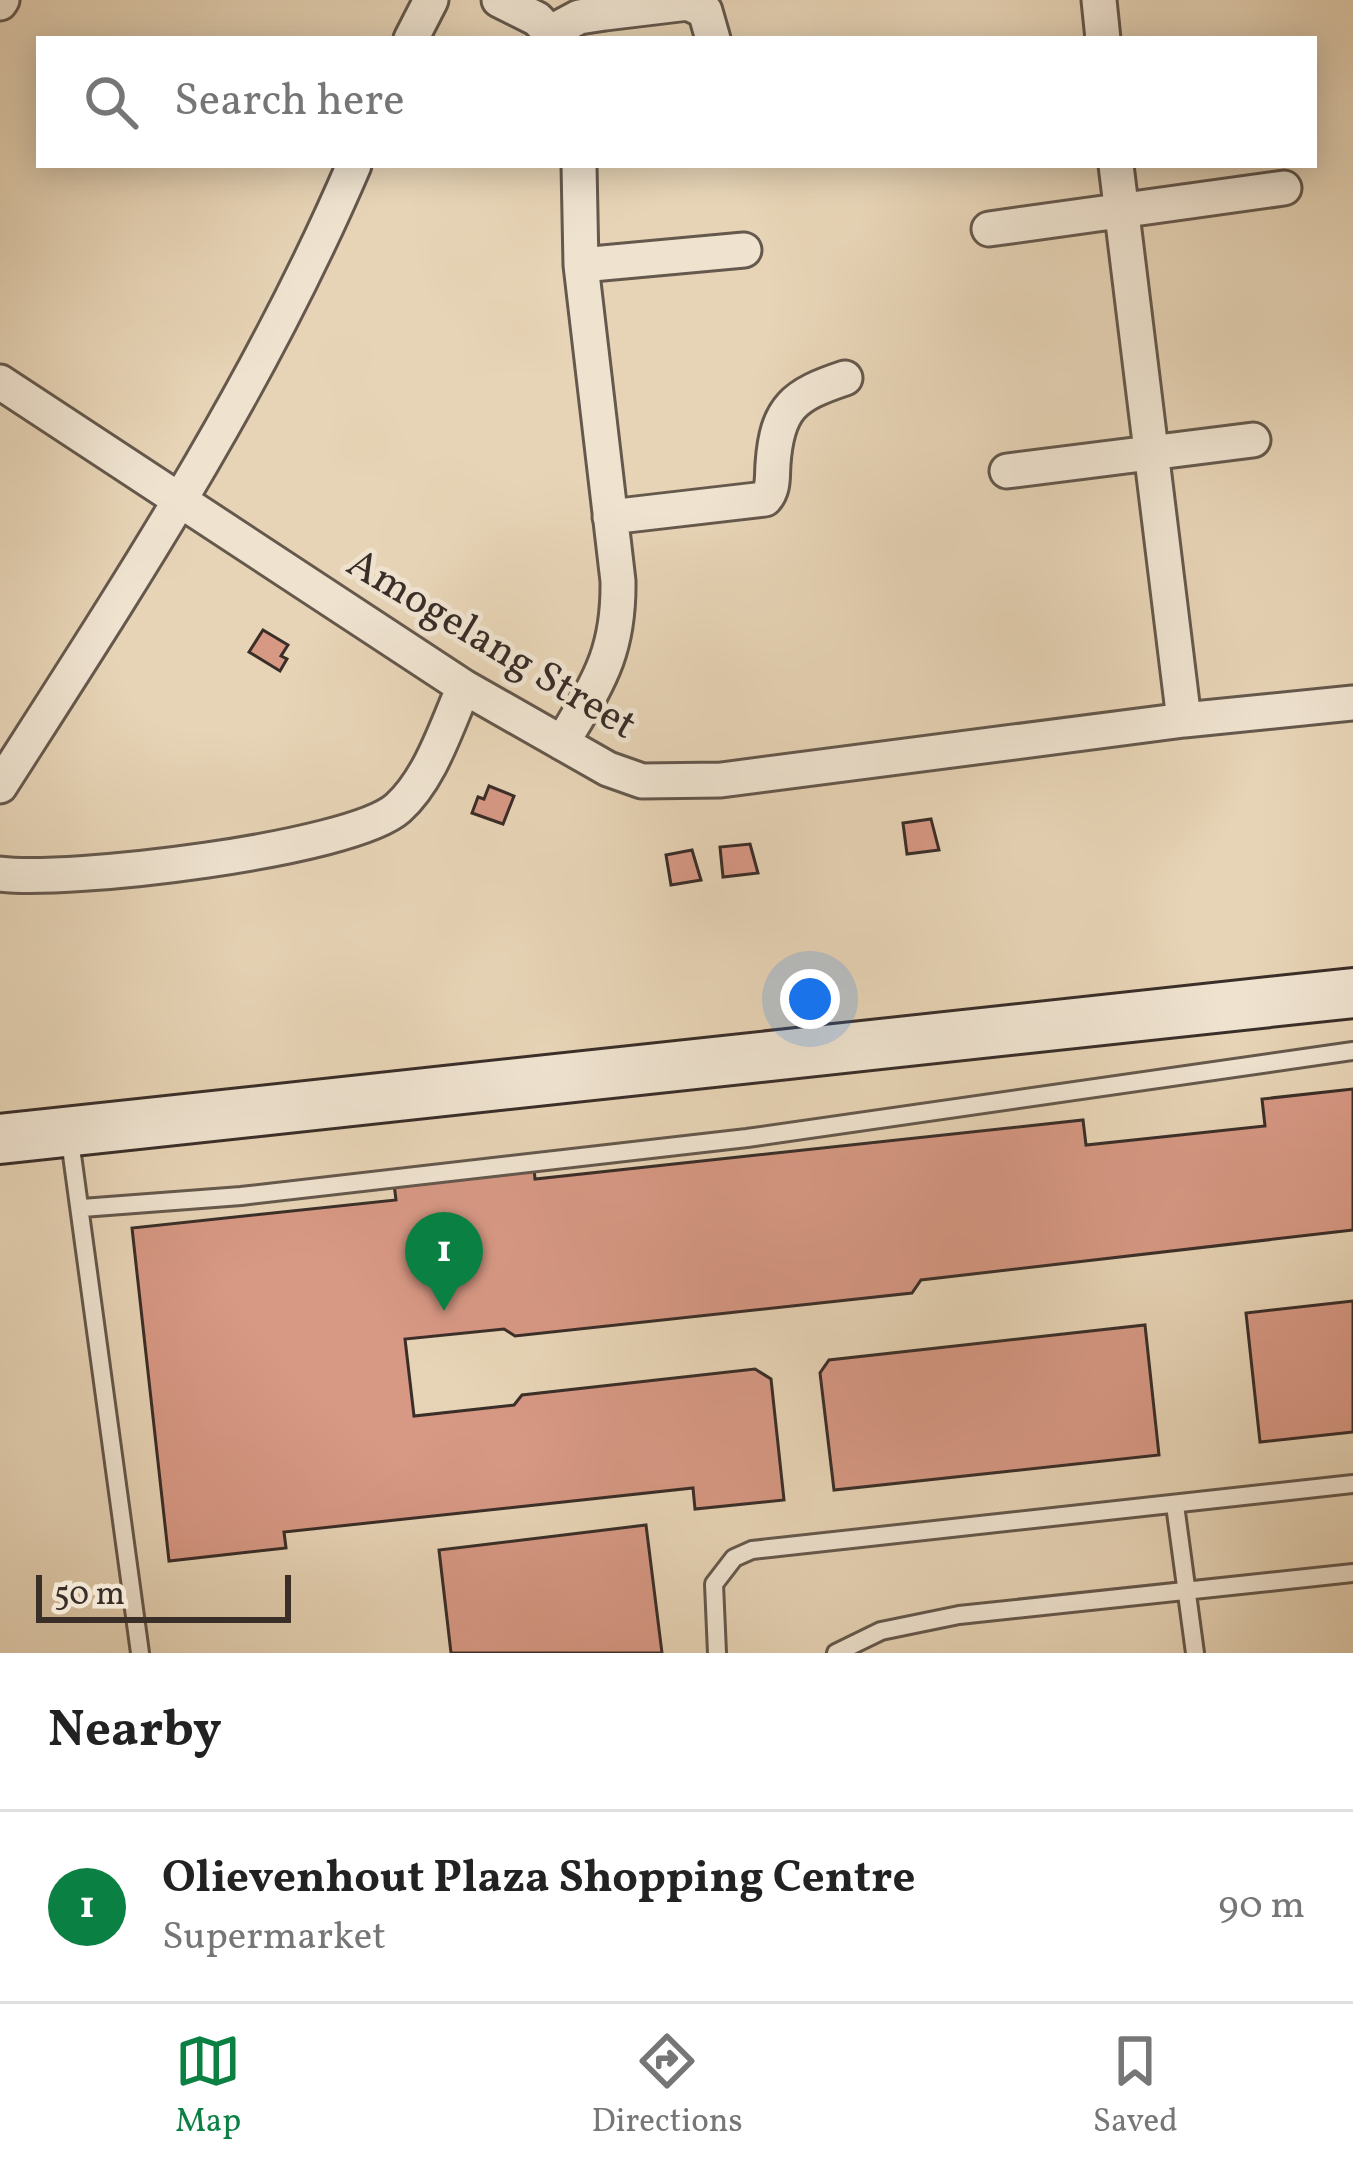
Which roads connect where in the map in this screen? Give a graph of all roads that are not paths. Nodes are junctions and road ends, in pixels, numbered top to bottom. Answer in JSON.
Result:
{"nodes":[{"id":1,"x":431,"y":0,"type":"edge"},
{"id":2,"x":499,"y":0,"type":"edge"},
{"id":3,"x":1099,"y":0,"type":"edge"},
{"id":4,"x":413,"y":36,"type":"edge"},
{"id":5,"x":554,"y":36,"type":"edge"},
{"id":6,"x":712,"y":36,"type":"edge"},
{"id":7,"x":1103,"y":36,"type":"edge"},
{"id":8,"x":354,"y":168,"type":"edge"},
{"id":9,"x":579,"y":168,"type":"edge"},
{"id":10,"x":1116,"y":168,"type":"edge"},
{"id":11,"x":1284,"y":188,"type":"dead end"},
{"id":12,"x":1120,"y":209,"type":"junction"},
{"id":13,"x":989,"y":229,"type":"dead end"},
{"id":14,"x":744,"y":250,"type":"dead end"},
{"id":15,"x":581,"y":265,"type":"junction"},
{"id":16,"x":845,"y":378,"type":"dead end"},
{"id":17,"x":0,"y":382,"type":"edge"},
{"id":18,"x":1253,"y":440,"type":"dead end"},
{"id":19,"x":1151,"y":452,"type":"junction"},
{"id":20,"x":1007,"y":471,"type":"dead end"},
{"id":21,"x":184,"y":500,"type":"junction"},
{"id":22,"x":610,"y":518,"type":"junction"},
{"id":23,"x":464,"y":687,"type":"junction"},
{"id":24,"x":1353,"y":703,"type":"edge"},
{"id":25,"x":1184,"y":720,"type":"junction"},
{"id":26,"x":562,"y":742,"type":"junction"},
{"id":27,"x":0,"y":786,"type":"edge"},
{"id":28,"x":0,"y":874,"type":"edge"},
{"id":29,"x":1353,"y":993,"type":"edge"},
{"id":30,"x":1353,"y":1051,"type":"edge"},
{"id":31,"x":69,"y":1132,"type":"junction"},
{"id":32,"x":0,"y":1139,"type":"edge"},
{"id":33,"x":82,"y":1208,"type":"junction"},
{"id":34,"x":1353,"y":1484,"type":"edge"},
{"id":35,"x":1175,"y":1505,"type":"junction"},
{"id":36,"x":1353,"y":1573,"type":"edge"},
{"id":37,"x":1184,"y":1589,"type":"junction"},
{"id":38,"x":140,"y":1653,"type":"edge"},
{"id":39,"x":717,"y":1653,"type":"edge"},
{"id":40,"x":836,"y":1653,"type":"edge"},
{"id":41,"x":1195,"y":1653,"type":"edge"}],
"edges":[{"from":1,"to":4,"type":"street"},
{"from":2,"to":5,"type":"street"},
{"from":3,"to":7,"type":"street"},
{"from":5,"to":6,"type":"street"},
{"from":8,"to":21,"type":"street"},
{"from":9,"to":15,"type":"street"},
{"from":10,"to":12,"type":"street"},
{"from":11,"to":12,"type":"street"},
{"from":12,"to":13,"type":"street"},
{"from":12,"to":19,"type":"street"},
{"from":14,"to":15,"type":"street"},
{"from":15,"to":22,"type":"street"},
{"from":16,"to":22,"type":"street"},
{"from":17,"to":21,"type":"street","name":"Amogelang Street"},
{"from":18,"to":19,"type":"street"},
{"from":19,"to":20,"type":"street"},
{"from":19,"to":25,"type":"street"},
{"from":21,"to":23,"type":"street","name":"Amogelang Street"},
{"from":21,"to":27,"type":"street"},
{"from":22,"to":26,"type":"street"},
{"from":23,"to":26,"type":"street","name":"Amogelang Street"},
{"from":23,"to":28,"type":"street"},
{"from":24,"to":25,"type":"street","name":"Amogelang Street"},
{"from":25,"to":26,"type":"street","name":"Amogelang Street"},
{"from":29,"to":31,"type":"street"},
{"from":30,"to":33,"type":"lane"},
{"from":31,"to":32,"type":"street"},
{"from":31,"to":33,"type":"lane"},
{"from":33,"to":38,"type":"lane"},
{"from":34,"to":35,"type":"lane"},
{"from":35,"to":37,"type":"lane"},
{"from":35,"to":39,"type":"lane"},
{"from":36,"to":37,"type":"lane"},
{"from":37,"to":40,"type":"lane"},
{"from":37,"to":41,"type":"lane"}]}
